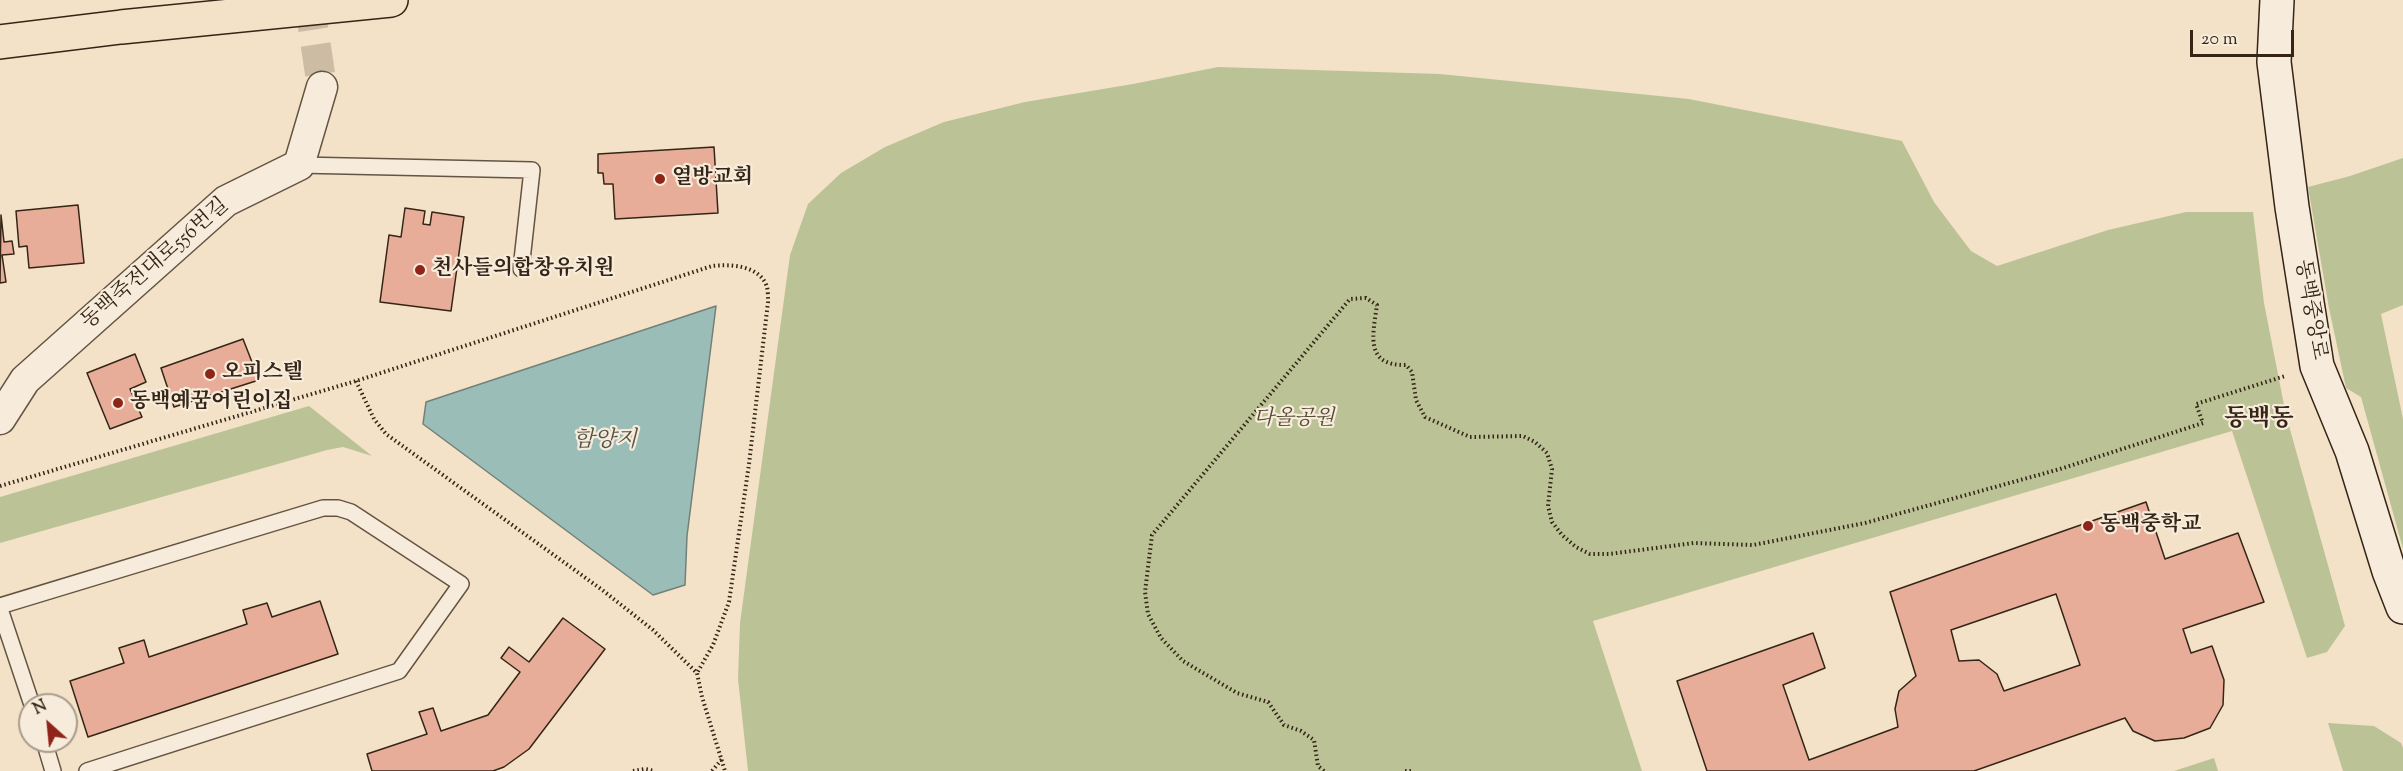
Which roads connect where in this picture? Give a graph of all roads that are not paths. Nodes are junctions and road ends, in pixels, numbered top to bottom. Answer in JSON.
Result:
{"nodes":[{"id":1,"x":391,"y":0,"type":"edge"},
{"id":2,"x":2277,"y":0,"type":"edge"},
{"id":3,"x":0,"y":42,"type":"edge"},
{"id":4,"x":322,"y":87,"type":"tunnel mouth"},
{"id":5,"x":299,"y":165,"type":"junction"},
{"id":6,"x":521,"y":269,"type":"dead end"},
{"id":7,"x":0,"y":419,"type":"edge"},
{"id":8,"x":2403,"y":607,"type":"edge"},
{"id":9,"x":0,"y":608,"type":"edge"},
{"id":10,"x":28,"y":693,"type":"edge"},
{"id":11,"x":48,"y":753,"type":"edge"},
{"id":12,"x":53,"y":771,"type":"edge"},
{"id":13,"x":87,"y":771,"type":"edge"}],
"edges":[{"from":1,"to":3,"type":"highway"},
{"from":2,"to":8,"type":"street","name":"동백중앙로"},
{"from":4,"to":5,"type":"street"},
{"from":5,"to":6,"type":"lane"},
{"from":5,"to":7,"type":"street","name":"동백죽전대로556번길"},
{"from":9,"to":10,"type":"lane"},
{"from":9,"to":13,"type":"lane"},
{"from":11,"to":12,"type":"lane"}]}
